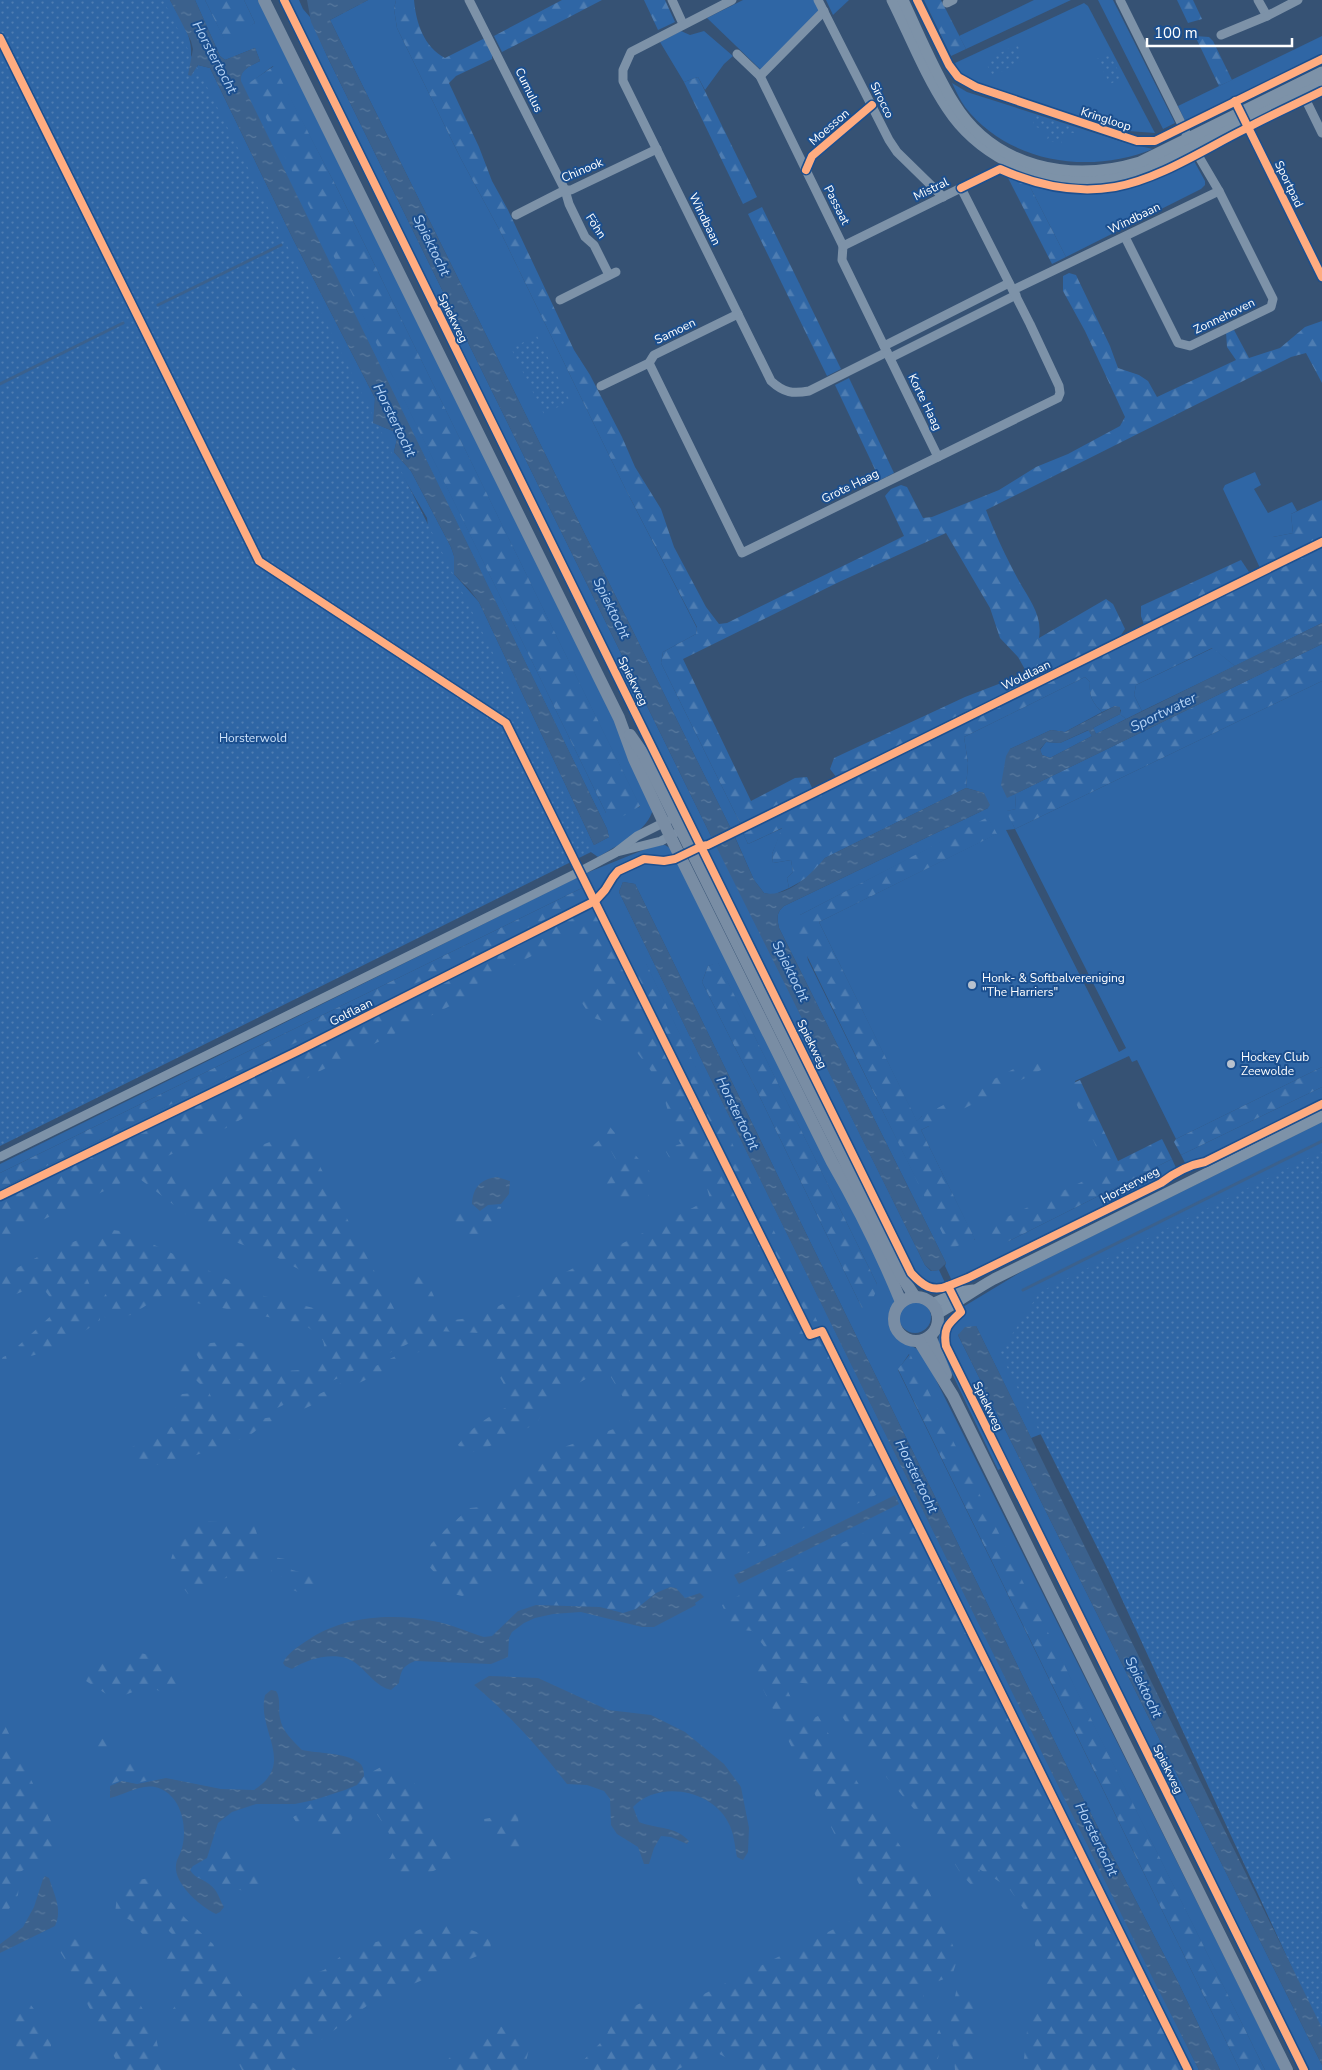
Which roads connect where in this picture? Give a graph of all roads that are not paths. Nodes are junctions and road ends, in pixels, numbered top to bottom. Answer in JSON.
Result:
{"nodes":[{"id":1,"x":264,"y":0,"type":"edge"},
{"id":2,"x":469,"y":0,"type":"edge"},
{"id":3,"x":672,"y":0,"type":"edge"},
{"id":4,"x":732,"y":0,"type":"edge"},
{"id":5,"x":818,"y":0,"type":"edge"},
{"id":6,"x":892,"y":0,"type":"edge"},
{"id":7,"x":903,"y":0,"type":"edge"},
{"id":8,"x":1120,"y":0,"type":"edge"},
{"id":9,"x":1258,"y":0,"type":"edge"},
{"id":10,"x":1298,"y":0,"type":"edge"},
{"id":11,"x":721,"y":2,"type":"edge"},
{"id":12,"x":824,"y":11,"type":"junction"},
{"id":13,"x":1267,"y":16,"type":"junction"},
{"id":14,"x":683,"y":24,"type":"junction"},
{"id":15,"x":1221,"y":35,"type":"dead end"},
{"id":16,"x":737,"y":54,"type":"dead end"},
{"id":17,"x":1322,"y":72,"type":"edge"},
{"id":18,"x":760,"y":76,"type":"junction"},
{"id":19,"x":1322,"y":81,"type":"edge"},
{"id":20,"x":1299,"y":88,"type":"junction"},
{"id":21,"x":1322,"y":133,"type":"edge"},
{"id":22,"x":1190,"y":141,"type":"junction"},
{"id":23,"x":658,"y":149,"type":"junction"},
{"id":24,"x":565,"y":190,"type":"junction"},
{"id":25,"x":1219,"y":190,"type":"junction"},
{"id":26,"x":943,"y":197,"type":"junction"},
{"id":27,"x":516,"y":215,"type":"dead end"},
{"id":28,"x":1125,"y":237,"type":"junction"},
{"id":29,"x":844,"y":246,"type":"junction"},
{"id":30,"x":1013,"y":290,"type":"junction"},
{"id":31,"x":560,"y":300,"type":"dead end"},
{"id":32,"x":738,"y":314,"type":"junction"},
{"id":33,"x":887,"y":352,"type":"junction"},
{"id":34,"x":650,"y":363,"type":"junction"},
{"id":35,"x":601,"y":386,"type":"dead end"},
{"id":36,"x":938,"y":456,"type":"junction"},
{"id":37,"x":1322,"y":542,"type":"edge"},
{"id":38,"x":669,"y":820,"type":"junction"},
{"id":39,"x":741,"y":829,"type":"dead end"},
{"id":40,"x":676,"y":834,"type":"junction"},
{"id":41,"x":614,"y":853,"type":"junction"},
{"id":42,"x":1322,"y":1116,"type":"edge"},
{"id":43,"x":0,"y":1157,"type":"edge"},
{"id":44,"x":915,"y":1297,"type":"junction"},
{"id":45,"x":901,"y":1302,"type":"junction"},
{"id":46,"x":935,"y":1309,"type":"junction"},
{"id":47,"x":925,"y":1338,"type":"junction"},
{"id":48,"x":1287,"y":2070,"type":"edge"}],
"edges":[{"from":1,"to":38,"type":"main road","name":"Spiekweg"},
{"from":2,"to":24,"type":"street","name":"Cumulus"},
{"from":3,"to":14,"type":"street"},
{"from":4,"to":11,"type":"street","name":"Windbaan"},
{"from":5,"to":12,"type":"street","name":"Sirocco"},
{"from":6,"to":22,"type":"street"},
{"from":7,"to":22,"type":"street"},
{"from":8,"to":22,"type":"street"},
{"from":9,"to":13,"type":"street"},
{"from":10,"to":13,"type":"street"},
{"from":11,"to":14,"type":"street","name":"Windbaan"},
{"from":12,"to":18,"type":"street"},
{"from":12,"to":26,"type":"street","name":"Sirocco"},
{"from":13,"to":15,"type":"street"},
{"from":14,"to":23,"type":"street","name":"Windbaan"},
{"from":16,"to":18,"type":"street","name":"Passaat"},
{"from":17,"to":20,"type":"street"},
{"from":18,"to":29,"type":"street","name":"Passaat"},
{"from":19,"to":20,"type":"street"},
{"from":20,"to":21,"type":"street"},
{"from":20,"to":22,"type":"street"},
{"from":22,"to":25,"type":"street"},
{"from":23,"to":24,"type":"street","name":"Chinook"},
{"from":23,"to":32,"type":"street","name":"Windbaan"},
{"from":24,"to":27,"type":"street","name":"Chinook"},
{"from":24,"to":31,"type":"street","name":"Föhn"},
{"from":25,"to":28,"type":"street","name":"Windbaan"},
{"from":25,"to":28,"type":"street","name":"Zonnehoven"},
{"from":26,"to":29,"type":"street","name":"Mistral"},
{"from":26,"to":30,"type":"street","name":"Mistral"},
{"from":28,"to":30,"type":"street","name":"Windbaan"},
{"from":29,"to":33,"type":"street","name":"Passaat"},
{"from":30,"to":33,"type":"street","name":"Windbaan"},
{"from":30,"to":33,"type":"street","name":"Windbaan"},
{"from":30,"to":36,"type":"street","name":"Grote Haag"},
{"from":32,"to":33,"type":"street","name":"Windbaan"},
{"from":32,"to":34,"type":"street","name":"Samoen"},
{"from":33,"to":36,"type":"street","name":"Korte Haag"},
{"from":34,"to":35,"type":"street","name":"Samoen"},
{"from":34,"to":36,"type":"street","name":"Grote Haag"},
{"from":37,"to":39,"type":"street","name":"Woldlaan"},
{"from":38,"to":40,"type":"main road","name":"Spiekweg"},
{"from":38,"to":41,"type":"street","name":"Golflaan"},
{"from":40,"to":41,"type":"street","name":"Golflaan"},
{"from":40,"to":44,"type":"main road","name":"Spiekweg"},
{"from":40,"to":45,"type":"main road","name":"Spiekweg"},
{"from":41,"to":43,"type":"street","name":"Golflaan"},
{"from":42,"to":46,"type":"street","name":"Horsterweg"},
{"from":44,"to":45,"type":"main road"},
{"from":44,"to":46,"type":"main road"},
{"from":45,"to":47,"type":"main road"},
{"from":46,"to":47,"type":"main road"},
{"from":47,"to":48,"type":"main road"}]}
